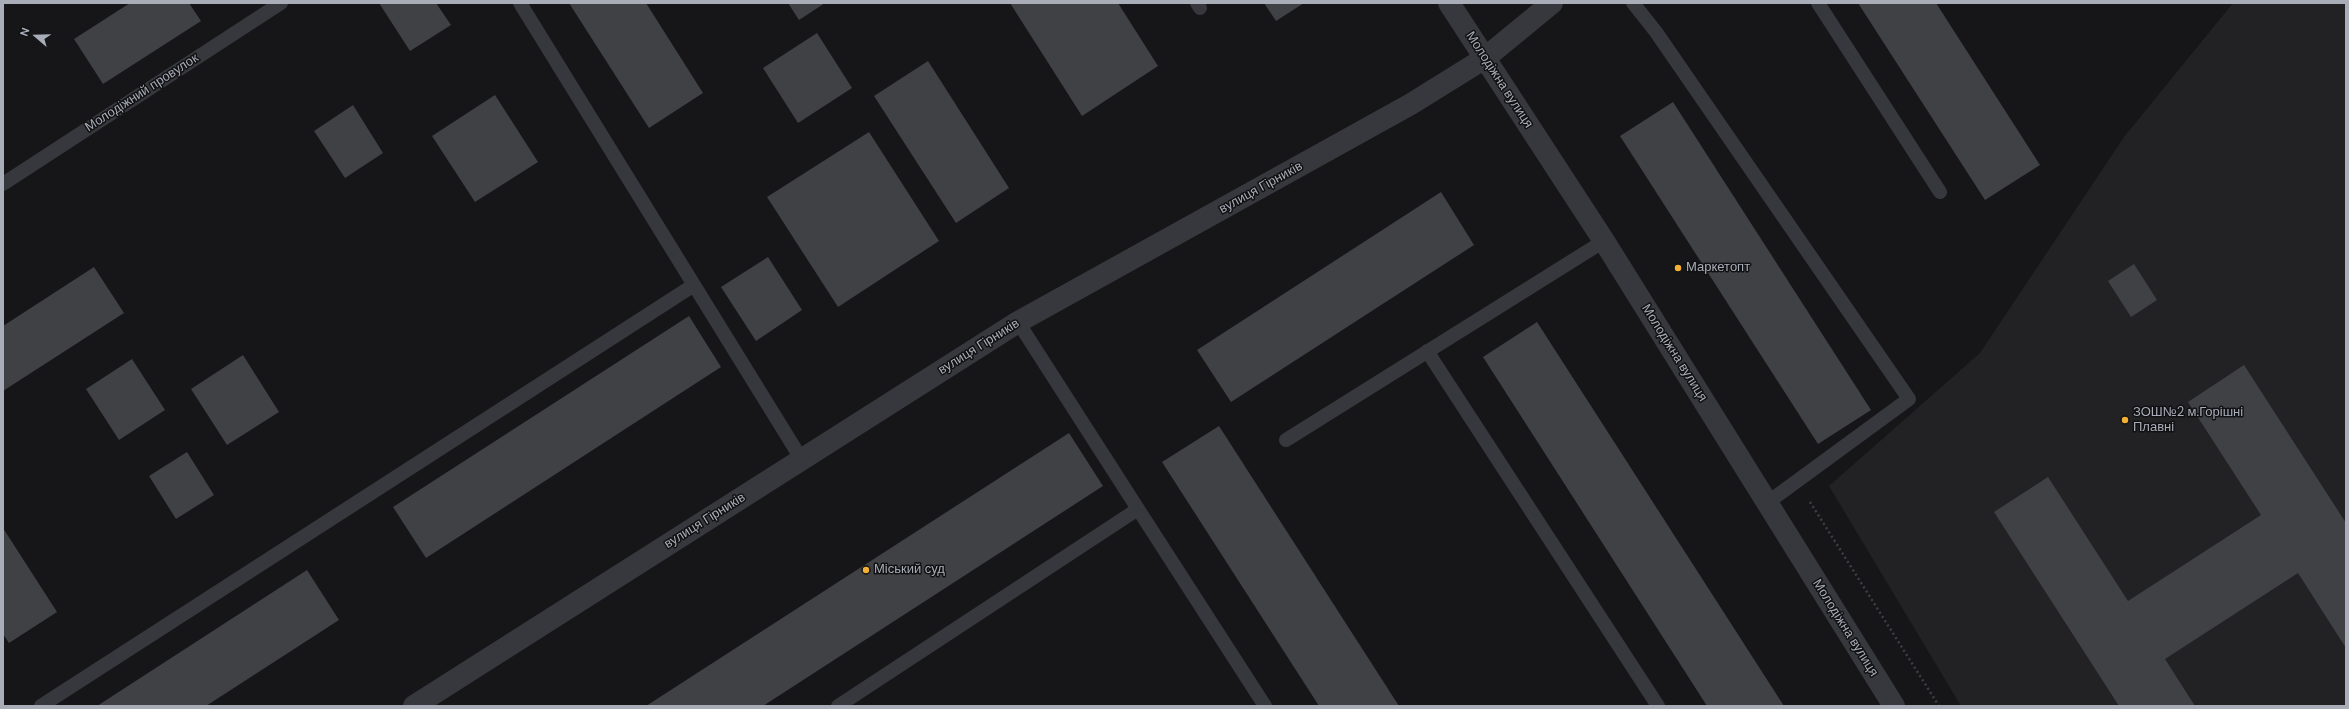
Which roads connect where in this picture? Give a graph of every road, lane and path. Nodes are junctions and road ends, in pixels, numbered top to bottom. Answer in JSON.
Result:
{"nodes":[{"id":1,"x":282,"y":3,"type":"edge"},
{"id":2,"x":520,"y":3,"type":"edge"},
{"id":3,"x":1449,"y":3,"type":"edge"},
{"id":4,"x":1552,"y":3,"type":"edge"},
{"id":5,"x":1633,"y":3,"type":"edge"},
{"id":6,"x":1818,"y":3,"type":"edge"},
{"id":7,"x":1485,"y":58,"type":"junction"},
{"id":8,"x":3,"y":184,"type":"edge"},
{"id":9,"x":1940,"y":192,"type":"dead end"},
{"id":10,"x":1604,"y":241,"type":"junction"},
{"id":11,"x":694,"y":285,"type":"junction"},
{"id":12,"x":1018,"y":322,"type":"junction"},
{"id":13,"x":1427,"y":351,"type":"junction"},
{"id":14,"x":1286,"y":440,"type":"dead end"},
{"id":15,"x":802,"y":460,"type":"junction"},
{"id":16,"x":1797,"y":481,"type":"junction"},
{"id":17,"x":1767,"y":503,"type":"junction"},
{"id":18,"x":1138,"y":509,"type":"junction"},
{"id":19,"x":41,"y":706,"type":"edge"},
{"id":20,"x":415,"y":706,"type":"edge"},
{"id":21,"x":838,"y":706,"type":"edge"},
{"id":22,"x":1265,"y":706,"type":"edge"},
{"id":23,"x":1658,"y":706,"type":"edge"},
{"id":24,"x":1894,"y":706,"type":"edge"},
{"id":25,"x":1939,"y":706,"type":"edge"}],
"edges":[{"from":1,"to":8,"type":"lane","name":"Молодіжний провулок"},
{"from":2,"to":11,"type":"lane"},
{"from":3,"to":7,"type":"street","name":"Молодіжна вулиця"},
{"from":4,"to":7,"type":"street","name":"вулиця Гірників"},
{"from":5,"to":16,"type":"lane"},
{"from":6,"to":9,"type":"lane"},
{"from":7,"to":10,"type":"street","name":"Молодіжна вулиця"},
{"from":7,"to":12,"type":"street","name":"вулиця Гірників"},
{"from":10,"to":13,"type":"lane"},
{"from":10,"to":17,"type":"street","name":"Молодіжна вулиця"},
{"from":11,"to":15,"type":"lane"},
{"from":11,"to":19,"type":"lane"},
{"from":12,"to":15,"type":"street","name":"вулиця Гірників"},
{"from":12,"to":18,"type":"lane"},
{"from":13,"to":14,"type":"lane"},
{"from":13,"to":23,"type":"lane"},
{"from":15,"to":20,"type":"street","name":"вулиця Гірників"},
{"from":16,"to":17,"type":"lane"},
{"from":16,"to":25,"type":"path"},
{"from":17,"to":24,"type":"street","name":"Молодіжна вулиця"},
{"from":18,"to":21,"type":"lane"},
{"from":18,"to":22,"type":"lane"}]}
